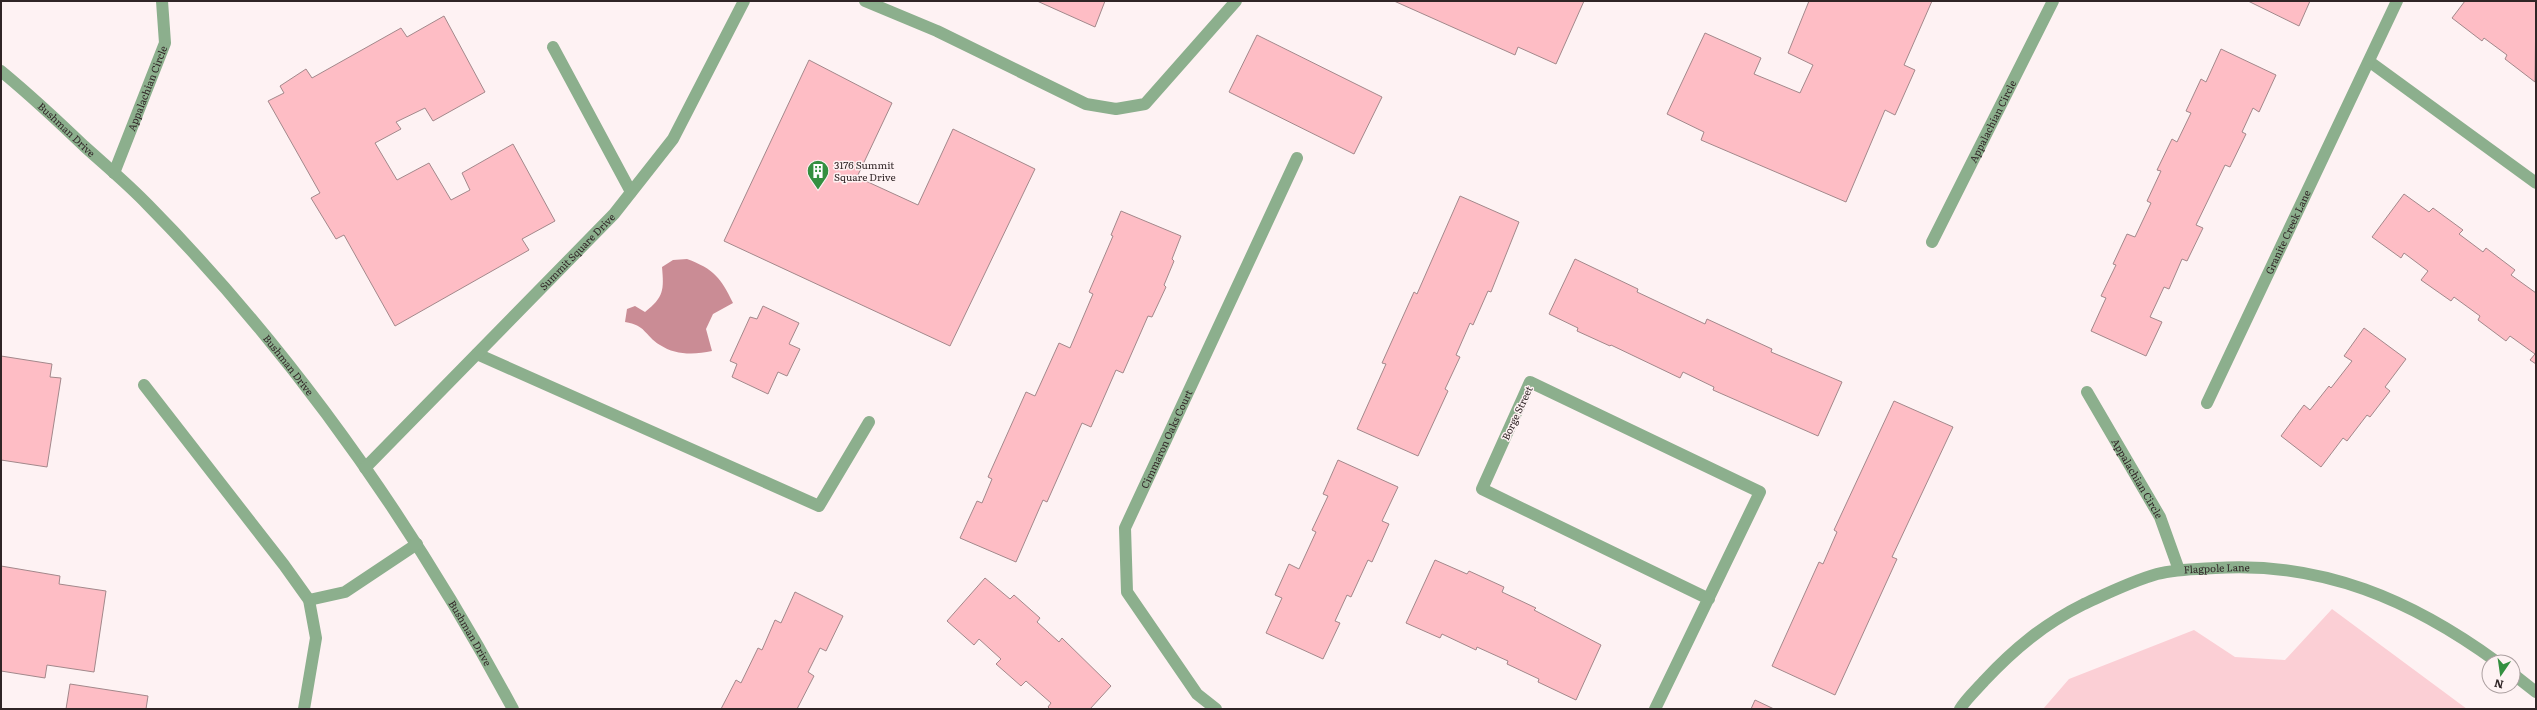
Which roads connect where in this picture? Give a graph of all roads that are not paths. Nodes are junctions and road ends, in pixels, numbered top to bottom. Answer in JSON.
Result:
{"nodes":[{"id":1,"x":162,"y":1,"type":"edge"},
{"id":2,"x":744,"y":1,"type":"edge"},
{"id":3,"x":864,"y":1,"type":"edge"},
{"id":4,"x":1236,"y":1,"type":"edge"},
{"id":5,"x":2053,"y":1,"type":"edge"},
{"id":6,"x":2397,"y":1,"type":"edge"},
{"id":7,"x":553,"y":47,"type":"dead end"},
{"id":8,"x":2370,"y":62,"type":"junction"},
{"id":9,"x":1,"y":71,"type":"edge"},
{"id":10,"x":1296,"y":158,"type":"dead end"},
{"id":11,"x":114,"y":173,"type":"junction"},
{"id":12,"x":2536,"y":183,"type":"edge"},
{"id":13,"x":631,"y":192,"type":"junction"},
{"id":14,"x":1932,"y":242,"type":"dead end"},
{"id":15,"x":477,"y":354,"type":"junction"},
{"id":16,"x":144,"y":386,"type":"dead end"},
{"id":17,"x":2087,"y":392,"type":"dead end"},
{"id":18,"x":2208,"y":403,"type":"dead end"},
{"id":19,"x":869,"y":422,"type":"dead end"},
{"id":20,"x":365,"y":468,"type":"junction"},
{"id":21,"x":417,"y":544,"type":"junction"},
{"id":22,"x":2179,"y":570,"type":"junction"},
{"id":23,"x":1709,"y":599,"type":"junction"},
{"id":24,"x":309,"y":600,"type":"junction"},
{"id":25,"x":2486,"y":654,"type":"edge"},
{"id":26,"x":2521,"y":680,"type":"edge"},
{"id":27,"x":2536,"y":692,"type":"edge"},
{"id":28,"x":304,"y":709,"type":"edge"},
{"id":29,"x":513,"y":709,"type":"edge"},
{"id":30,"x":1216,"y":709,"type":"edge"},
{"id":31,"x":1655,"y":709,"type":"edge"},
{"id":32,"x":1960,"y":709,"type":"edge"}],
"edges":[{"from":1,"to":11,"type":"street","name":"Appalachian Circle"},
{"from":2,"to":13,"type":"street","name":"Summit Square Drive"},
{"from":3,"to":4,"type":"street"},
{"from":5,"to":14,"type":"street","name":"Appalachian Circle"},
{"from":6,"to":8,"type":"street","name":"Granite Creek Lane"},
{"from":7,"to":13,"type":"street"},
{"from":8,"to":12,"type":"street"},
{"from":8,"to":18,"type":"street","name":"Granite Creek Lane"},
{"from":9,"to":11,"type":"street","name":"Bushman Drive"},
{"from":10,"to":30,"type":"street","name":"Cimmaron Oaks Court"},
{"from":11,"to":20,"type":"street","name":"Bushman Drive"},
{"from":13,"to":15,"type":"street","name":"Summit Square Drive"},
{"from":15,"to":19,"type":"street"},
{"from":15,"to":20,"type":"street","name":"Summit Square Drive"},
{"from":16,"to":24,"type":"street"},
{"from":17,"to":22,"type":"street","name":"Appalachian Circle"},
{"from":20,"to":21,"type":"street","name":"Bushman Drive"},
{"from":21,"to":24,"type":"street"},
{"from":21,"to":29,"type":"street","name":"Bushman Drive"},
{"from":22,"to":25,"type":"street","name":"Flagpole Lane"},
{"from":22,"to":32,"type":"street","name":"Flagpole Lane"},
{"from":23,"to":23,"type":"street","name":"Borge Street"},
{"from":23,"to":31,"type":"street","name":"Borge Street"},
{"from":24,"to":28,"type":"street"},
{"from":26,"to":27,"type":"street"}]}
